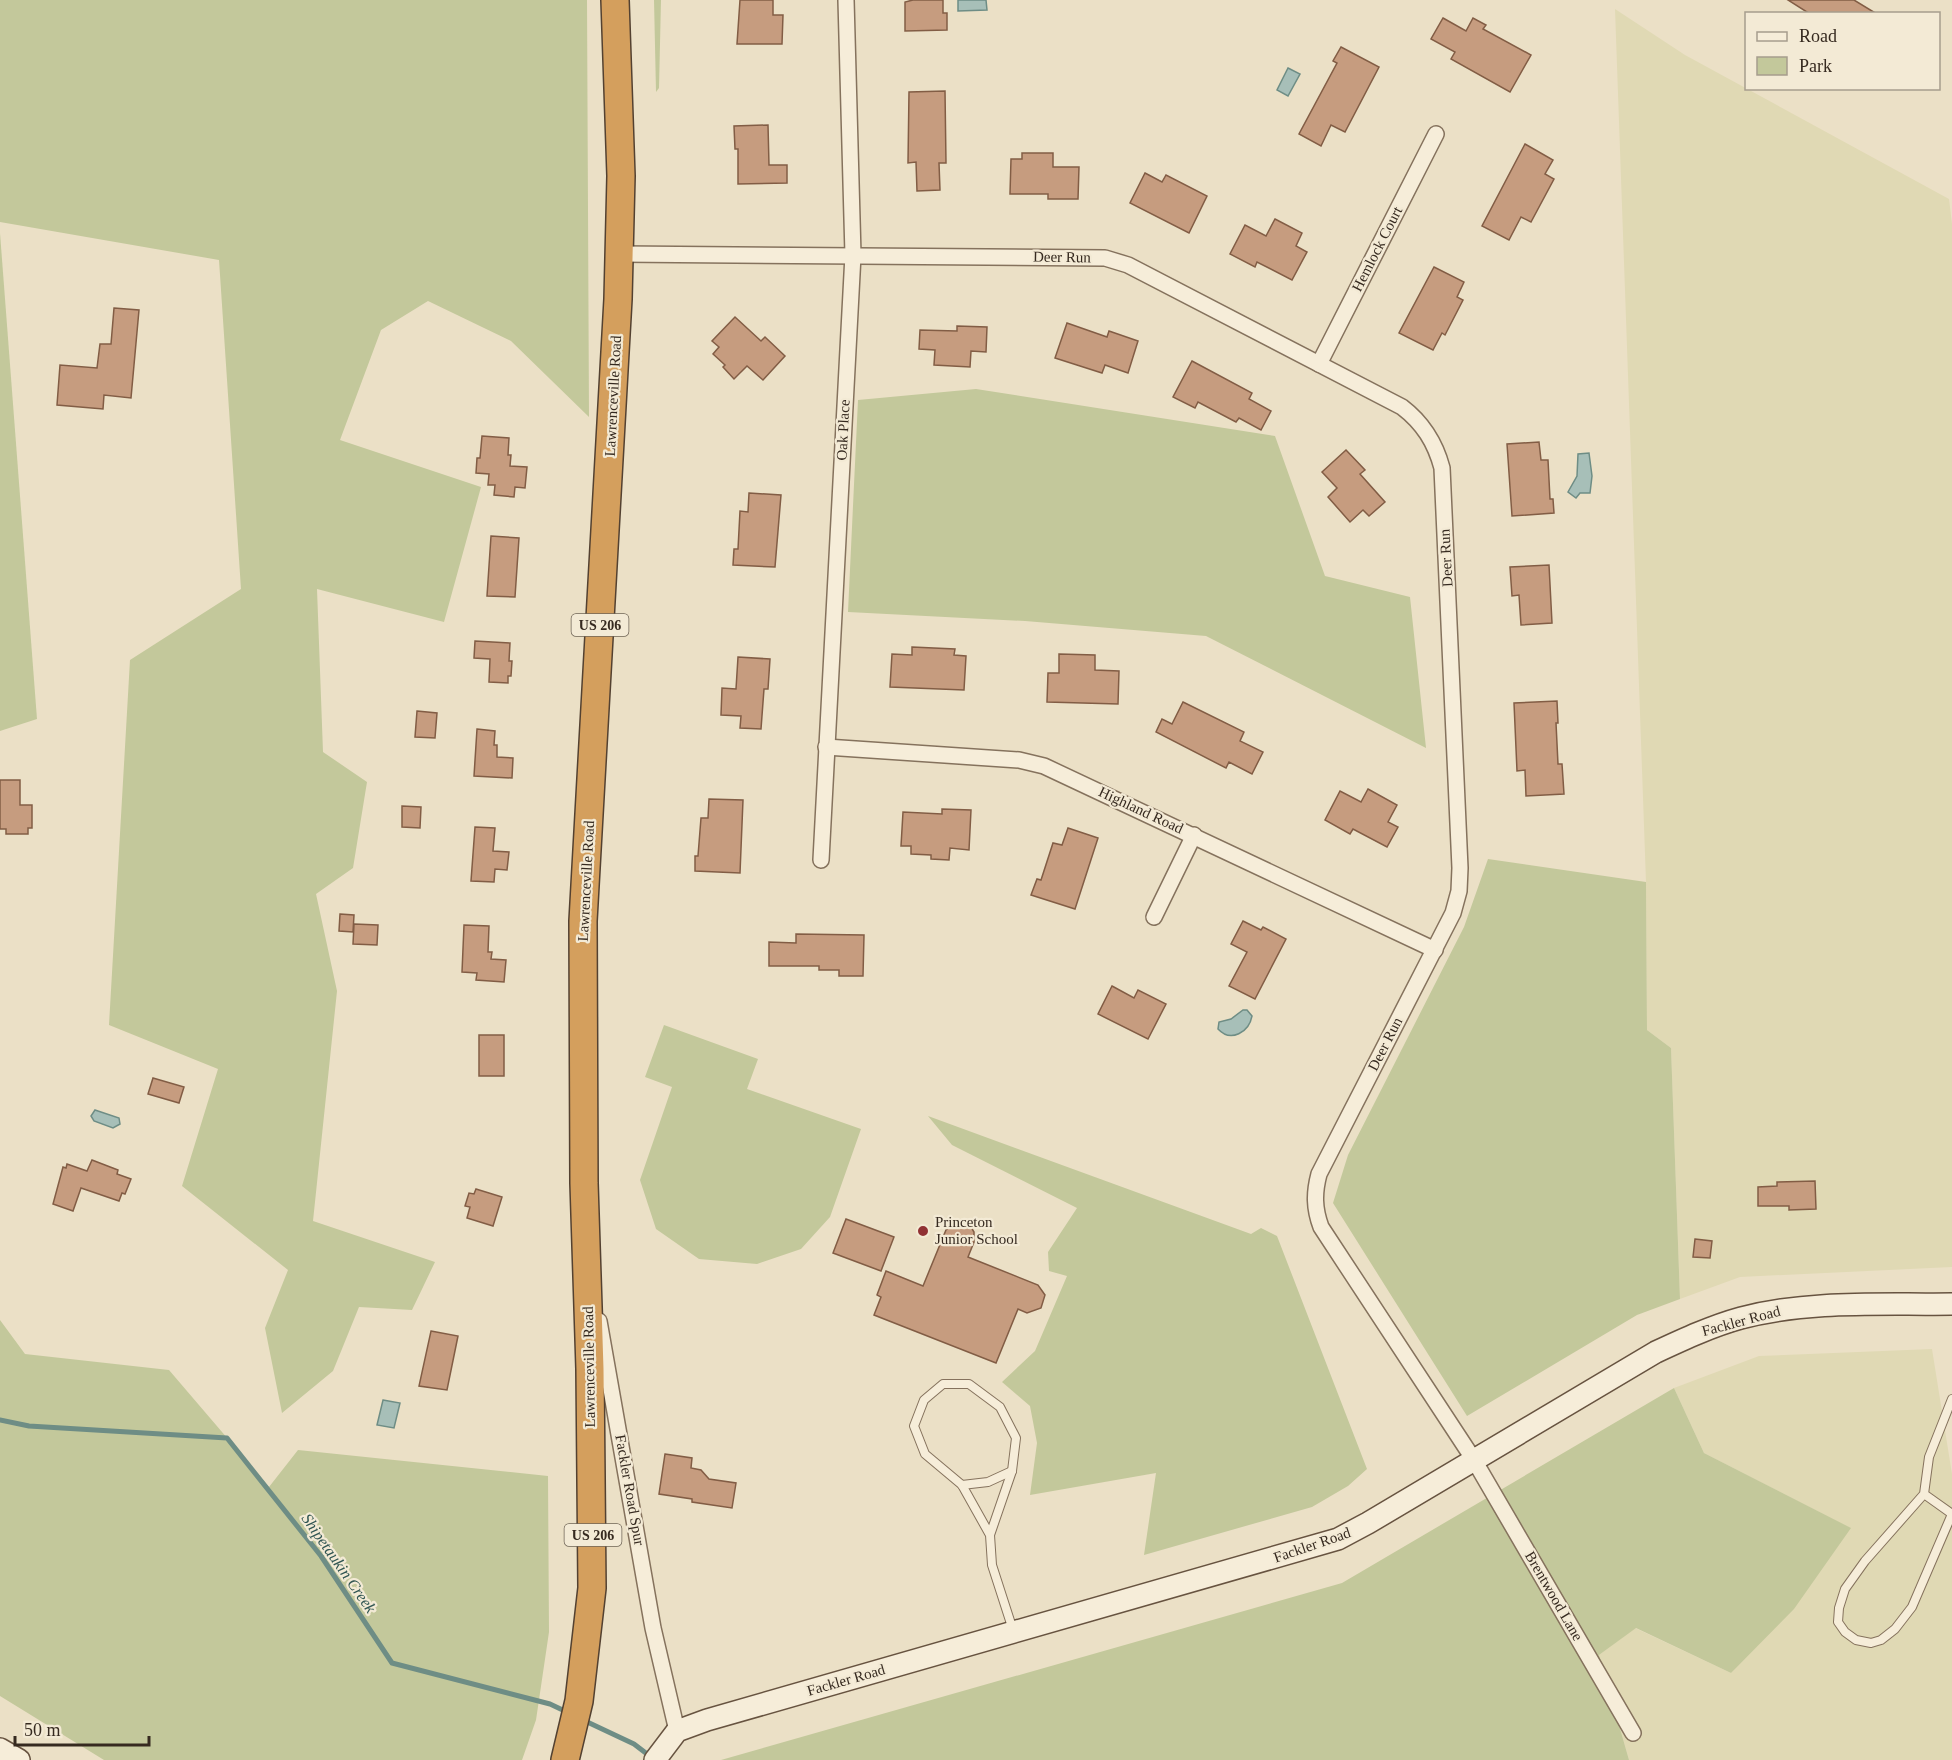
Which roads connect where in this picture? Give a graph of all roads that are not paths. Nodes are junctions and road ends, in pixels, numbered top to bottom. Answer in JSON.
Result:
{"nodes":[{"id":1,"x":615,"y":0,"type":"edge"},
{"id":2,"x":846,"y":0,"type":"edge"},
{"id":3,"x":1436,"y":134,"type":"dead end"},
{"id":4,"x":620,"y":254,"type":"junction"},
{"id":5,"x":853,"y":255,"type":"junction"},
{"id":6,"x":1319,"y":364,"type":"junction"},
{"id":7,"x":826,"y":747,"type":"junction"},
{"id":8,"x":1194,"y":836,"type":"junction"},
{"id":9,"x":821,"y":860,"type":"dead end"},
{"id":10,"x":1154,"y":917,"type":"dead end"},
{"id":11,"x":1435,"y":950,"type":"junction"},
{"id":12,"x":586,"y":1249,"type":"junction"},
{"id":13,"x":1952,"y":1304,"type":"edge"},
{"id":14,"x":1952,"y":1399,"type":"edge"},
{"id":15,"x":1474,"y":1460,"type":"junction"},
{"id":16,"x":1012,"y":1471,"type":"junction"},
{"id":17,"x":962,"y":1485,"type":"junction"},
{"id":18,"x":1924,"y":1494,"type":"junction"},
{"id":19,"x":1952,"y":1513,"type":"edge"},
{"id":20,"x":990,"y":1535,"type":"junction"},
{"id":21,"x":1013,"y":1632,"type":"junction"},
{"id":22,"x":1634,"y":1733,"type":"dead end"},
{"id":23,"x":675,"y":1734,"type":"junction"},
{"id":24,"x":0,"y":1749,"type":"edge"},
{"id":25,"x":567,"y":1750,"type":"edge"},
{"id":26,"x":19,"y":1760,"type":"edge"},
{"id":27,"x":655,"y":1760,"type":"edge"}],
"edges":[{"from":1,"to":4,"type":"highway","name":"Lawrenceville Road","number":"US 206"},
{"from":2,"to":5,"type":"street","name":"Oak Place"},
{"from":3,"to":6,"type":"street","name":"Hemlock Court"},
{"from":4,"to":5,"type":"street","name":"Deer Run"},
{"from":4,"to":12,"type":"highway","name":"Lawrenceville Road","number":"US 206"},
{"from":5,"to":6,"type":"street","name":"Deer Run"},
{"from":5,"to":7,"type":"street","name":"Oak Place"},
{"from":6,"to":11,"type":"street","name":"Deer Run"},
{"from":7,"to":8,"type":"street","name":"Highland Road"},
{"from":7,"to":9,"type":"street","name":"Oak Place"},
{"from":8,"to":10,"type":"street"},
{"from":8,"to":11,"type":"street","name":"Highland Road"},
{"from":11,"to":15,"type":"street","name":"Deer Run"},
{"from":12,"to":23,"type":"street","name":"Fackler Road Spur"},
{"from":12,"to":25,"type":"highway","name":"Lawrenceville Road","number":"US 206"},
{"from":13,"to":15,"type":"street","name":"Fackler Road"},
{"from":14,"to":18,"type":"lane"},
{"from":15,"to":21,"type":"street","name":"Fackler Road"},
{"from":15,"to":22,"type":"street","name":"Brentwood Lane"},
{"from":16,"to":17,"type":"lane"},
{"from":16,"to":17,"type":"lane"},
{"from":16,"to":20,"type":"lane"},
{"from":17,"to":20,"type":"lane"},
{"from":18,"to":19,"type":"lane"},
{"from":18,"to":19,"type":"lane"},
{"from":20,"to":21,"type":"lane"},
{"from":21,"to":23,"type":"street","name":"Fackler Road"},
{"from":23,"to":27,"type":"street"},
{"from":24,"to":26,"type":"street"}]}
